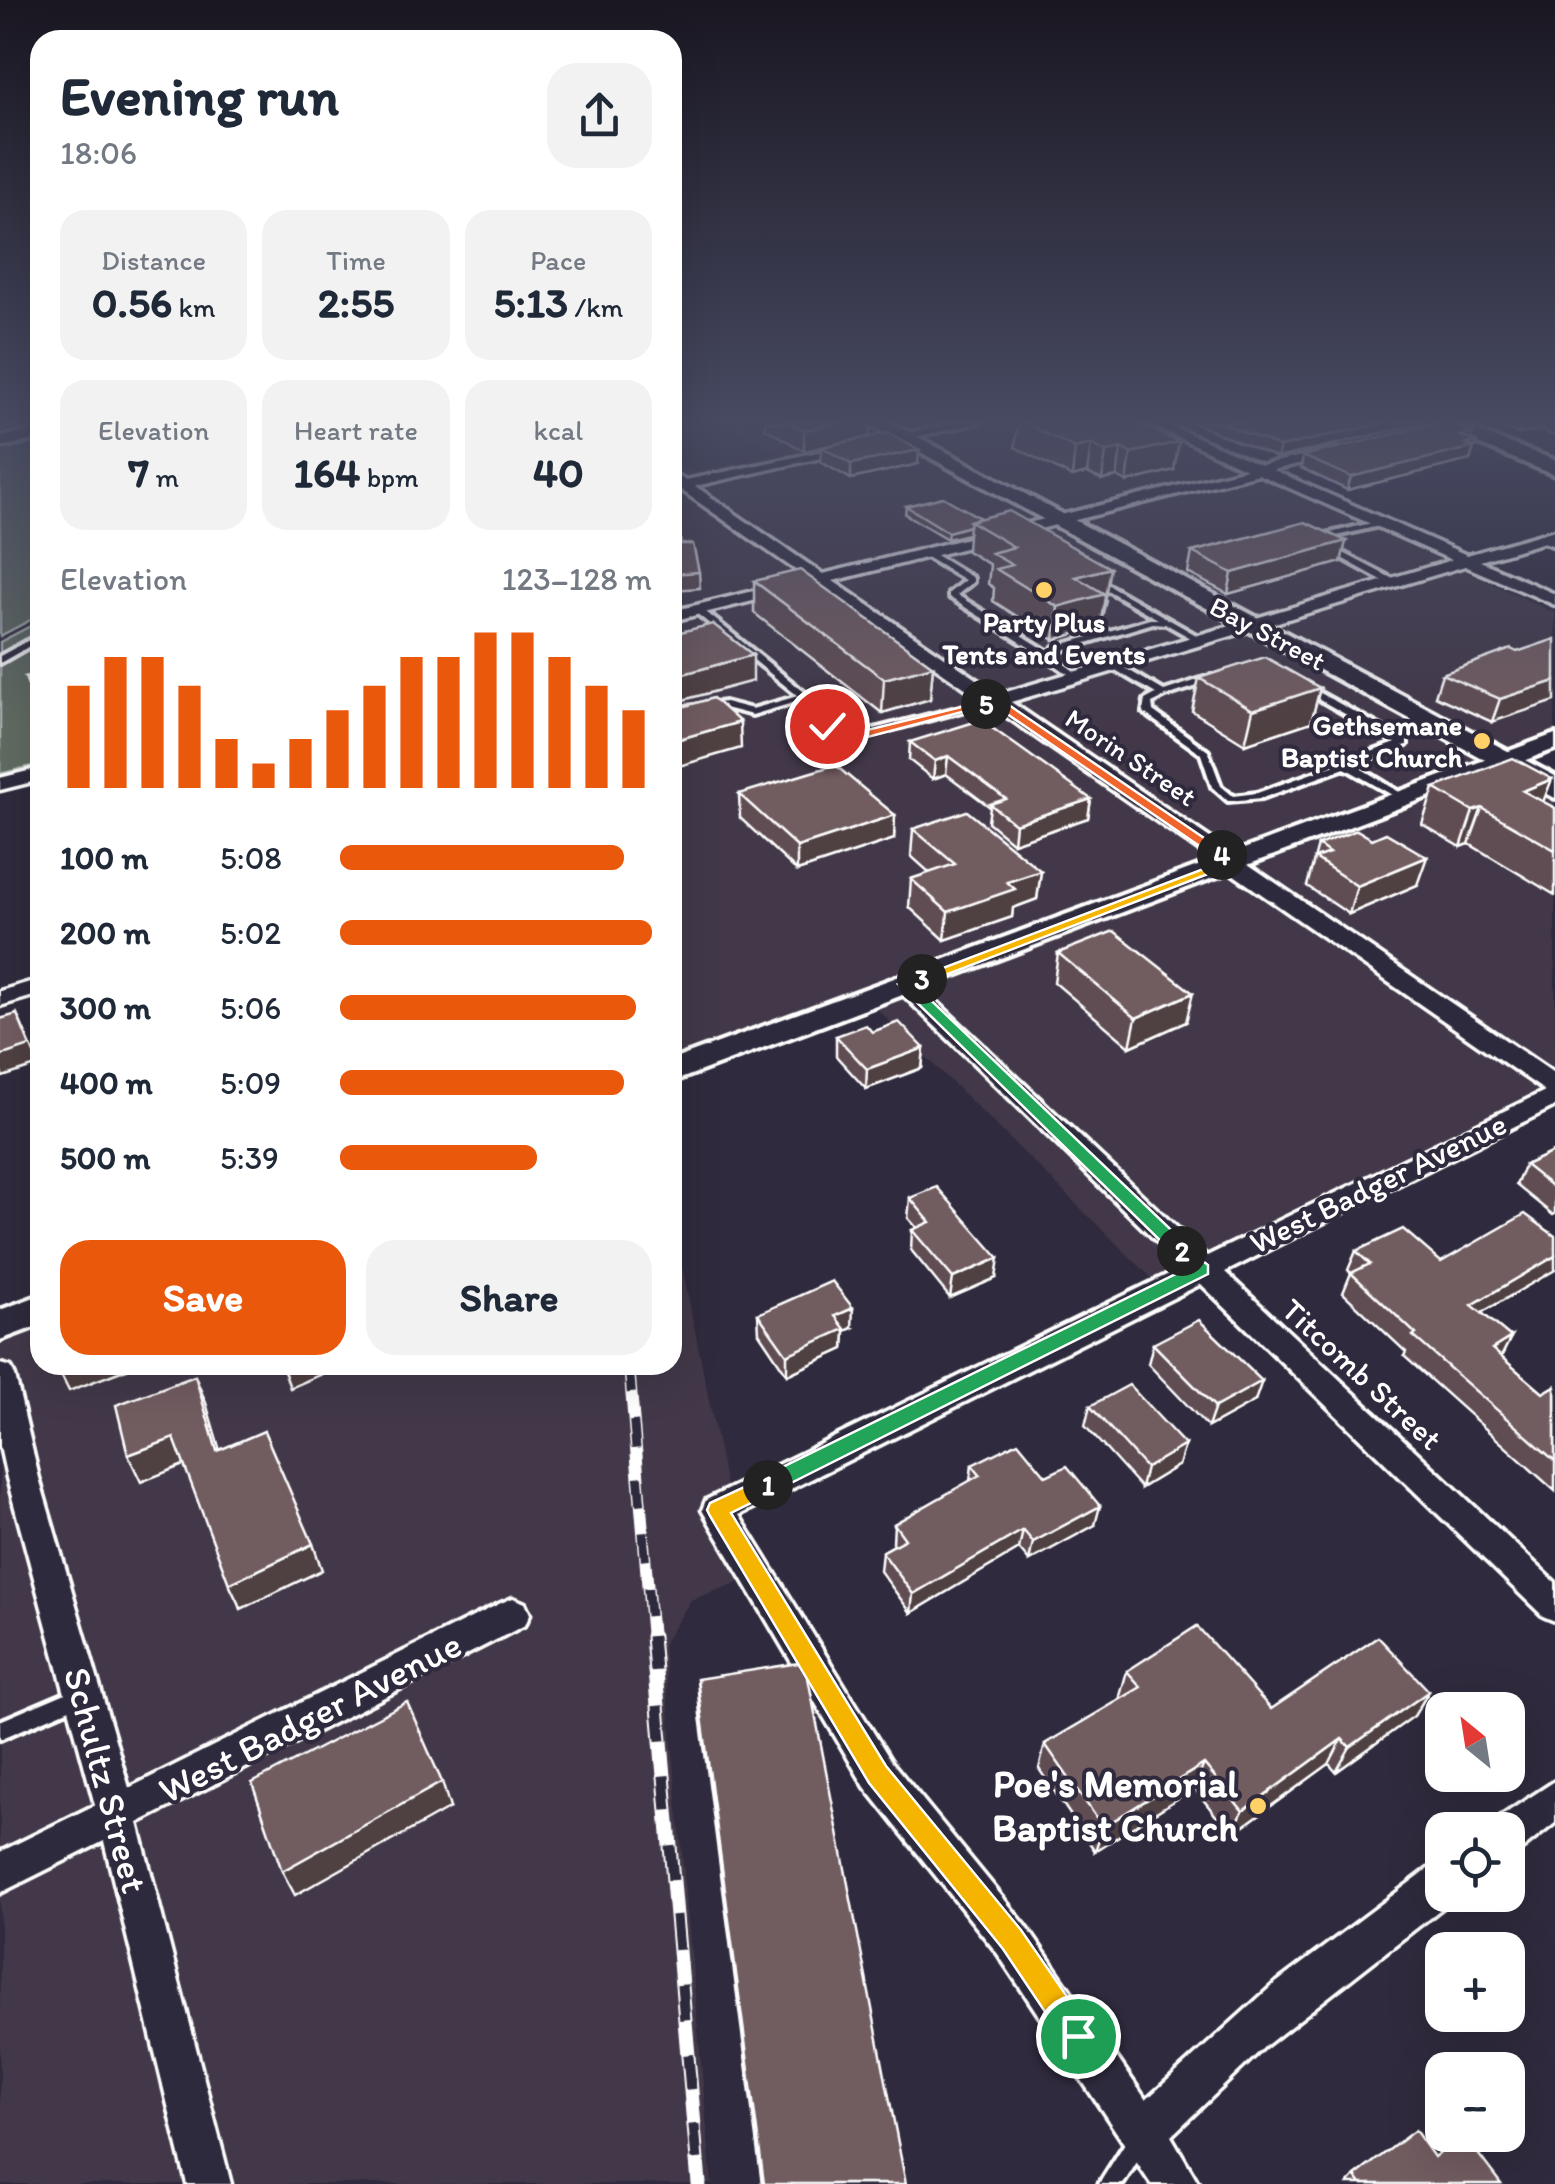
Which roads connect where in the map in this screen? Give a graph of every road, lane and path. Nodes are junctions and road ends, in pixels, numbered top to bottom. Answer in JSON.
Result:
{"nodes":[{"id":1,"x":739,"y":524,"type":"edge"},
{"id":2,"x":1048,"y":524,"type":"edge"},
{"id":3,"x":1065,"y":524,"type":"edge"},
{"id":4,"x":1376,"y":524,"type":"edge"},
{"id":5,"x":1382,"y":524,"type":"edge"},
{"id":6,"x":1550,"y":539,"type":"edge"},
{"id":7,"x":926,"y":553,"type":"junction"},
{"id":8,"x":1466,"y":560,"type":"junction"},
{"id":9,"x":1089,"y":576,"type":"edge"},
{"id":10,"x":822,"y":578,"type":"junction"},
{"id":11,"x":1392,"y":582,"type":"junction"},
{"id":12,"x":1555,"y":600,"type":"edge"},
{"id":13,"x":698,"y":610,"type":"junction"},
{"id":14,"x":682,"y":614,"type":"edge"},
{"id":15,"x":1168,"y":622,"type":"junction"},
{"id":16,"x":1252,"y":624,"type":"junction"},
{"id":17,"x":733,"y":637,"type":"junction"},
{"id":18,"x":1200,"y":640,"type":"junction"},
{"id":19,"x":718,"y":641,"type":"edge"},
{"id":20,"x":30,"y":643,"type":"edge"},
{"id":21,"x":1049,"y":656,"type":"junction"},
{"id":22,"x":0,"y":660,"type":"edge"},
{"id":23,"x":1115,"y":666,"type":"junction"},
{"id":24,"x":1230,"y":673,"type":"edge"},
{"id":25,"x":1078,"y":677,"type":"junction"},
{"id":26,"x":1294,"y":681,"type":"edge"},
{"id":27,"x":1162,"y":694,"type":"junction"},
{"id":28,"x":805,"y":697,"type":"junction"},
{"id":29,"x":996,"y":702,"type":"junction"},
{"id":30,"x":682,"y":711,"type":"edge"},
{"id":31,"x":1555,"y":741,"type":"edge"},
{"id":32,"x":1502,"y":760,"type":"junction"},
{"id":33,"x":1346,"y":764,"type":"junction"},
{"id":34,"x":30,"y":776,"type":"edge"},
{"id":35,"x":0,"y":784,"type":"edge"},
{"id":36,"x":1555,"y":789,"type":"edge"},
{"id":37,"x":1404,"y":798,"type":"junction"},
{"id":38,"x":1232,"y":862,"type":"junction"},
{"id":39,"x":906,"y":984,"type":"junction"},
{"id":40,"x":30,"y":989,"type":"edge"},
{"id":41,"x":0,"y":999,"type":"edge"},
{"id":42,"x":682,"y":1068,"type":"edge"},
{"id":43,"x":1555,"y":1086,"type":"edge"},
{"id":44,"x":1555,"y":1096,"type":"edge"},
{"id":45,"x":1201,"y":1270,"type":"junction"},
{"id":46,"x":30,"y":1314,"type":"edge"},
{"id":47,"x":0,"y":1326,"type":"edge"},
{"id":48,"x":0,"y":1376,"type":"edge"},
{"id":49,"x":7,"y":1442,"type":"edge"},
{"id":50,"x":1555,"y":1605,"type":"edge"},
{"id":51,"x":513,"y":1614,"type":"dead end"},
{"id":52,"x":84,"y":1694,"type":"junction"},
{"id":53,"x":0,"y":1730,"type":"edge"},
{"id":54,"x":1555,"y":1800,"type":"edge"},
{"id":55,"x":117,"y":1814,"type":"junction"},
{"id":56,"x":1525,"y":1822,"type":"edge"},
{"id":57,"x":0,"y":1874,"type":"edge"},
{"id":58,"x":1425,"y":1896,"type":"edge"},
{"id":59,"x":1144,"y":2134,"type":"junction"},
{"id":60,"x":209,"y":2184,"type":"edge"},
{"id":61,"x":1110,"y":2184,"type":"edge"},
{"id":62,"x":1177,"y":2184,"type":"edge"}],
"edges":[{"from":1,"to":10,"type":"street","name":"Morin Street"},
{"from":2,"to":7,"type":"street"},
{"from":3,"to":16,"type":"main road","name":"Bay Street"},
{"from":4,"to":11,"type":"lane"},
{"from":5,"to":8,"type":"street"},
{"from":6,"to":8,"type":"street"},
{"from":7,"to":10,"type":"street"},
{"from":7,"to":21,"type":"lane"},
{"from":8,"to":11,"type":"street"},
{"from":8,"to":12,"type":"street"},
{"from":9,"to":15,"type":"lane"},
{"from":10,"to":13,"type":"street"},
{"from":10,"to":29,"type":"street","name":"Morin Street"},
{"from":11,"to":16,"type":"street"},
{"from":13,"to":14,"type":"street"},
{"from":13,"to":17,"type":"lane"},
{"from":15,"to":18,"type":"lane"},
{"from":15,"to":21,"type":"lane"},
{"from":16,"to":18,"type":"street"},
{"from":16,"to":32,"type":"main road","name":"Bay Street"},
{"from":17,"to":19,"type":"lane"},
{"from":17,"to":28,"type":"lane"},
{"from":18,"to":23,"type":"street"},
{"from":20,"to":22,"type":"lane"},
{"from":21,"to":25,"type":"lane"},
{"from":23,"to":25,"type":"street"},
{"from":23,"to":27,"type":"lane"},
{"from":24,"to":27,"type":"lane"},
{"from":25,"to":29,"type":"street"},
{"from":26,"to":33,"type":"lane"},
{"from":27,"to":33,"type":"lane"},
{"from":28,"to":29,"type":"lane"},
{"from":28,"to":30,"type":"lane"},
{"from":29,"to":38,"type":"street","name":"Morin Street"},
{"from":31,"to":32,"type":"street"},
{"from":32,"to":36,"type":"main road","name":"Bay Street"},
{"from":32,"to":37,"type":"street"},
{"from":33,"to":37,"type":"lane"},
{"from":34,"to":35,"type":"street"},
{"from":37,"to":38,"type":"street"},
{"from":38,"to":39,"type":"street"},
{"from":38,"to":43,"type":"street","name":"Morin Street"},
{"from":39,"to":42,"type":"street"},
{"from":39,"to":45,"type":"street","name":"Titcomb Street"},
{"from":40,"to":41,"type":"street"},
{"from":44,"to":45,"type":"street","name":"West Badger Avenue"},
{"from":45,"to":50,"type":"street","name":"Titcomb Street"},
{"from":45,"to":59,"type":"street","name":"West Badger Avenue"},
{"from":46,"to":47,"type":"street"},
{"from":48,"to":49,"type":"street","name":"Schultz Street"},
{"from":49,"to":52,"type":"street","name":"Schultz Street"},
{"from":51,"to":55,"type":"street","name":"West Badger Avenue"},
{"from":52,"to":53,"type":"lane"},
{"from":52,"to":55,"type":"street","name":"Schultz Street"},
{"from":54,"to":56,"type":"street"},
{"from":55,"to":57,"type":"street","name":"West Badger Avenue"},
{"from":55,"to":60,"type":"street","name":"Schultz Street"},
{"from":58,"to":59,"type":"street"},
{"from":59,"to":61,"type":"lane"},
{"from":59,"to":62,"type":"street"}]}
